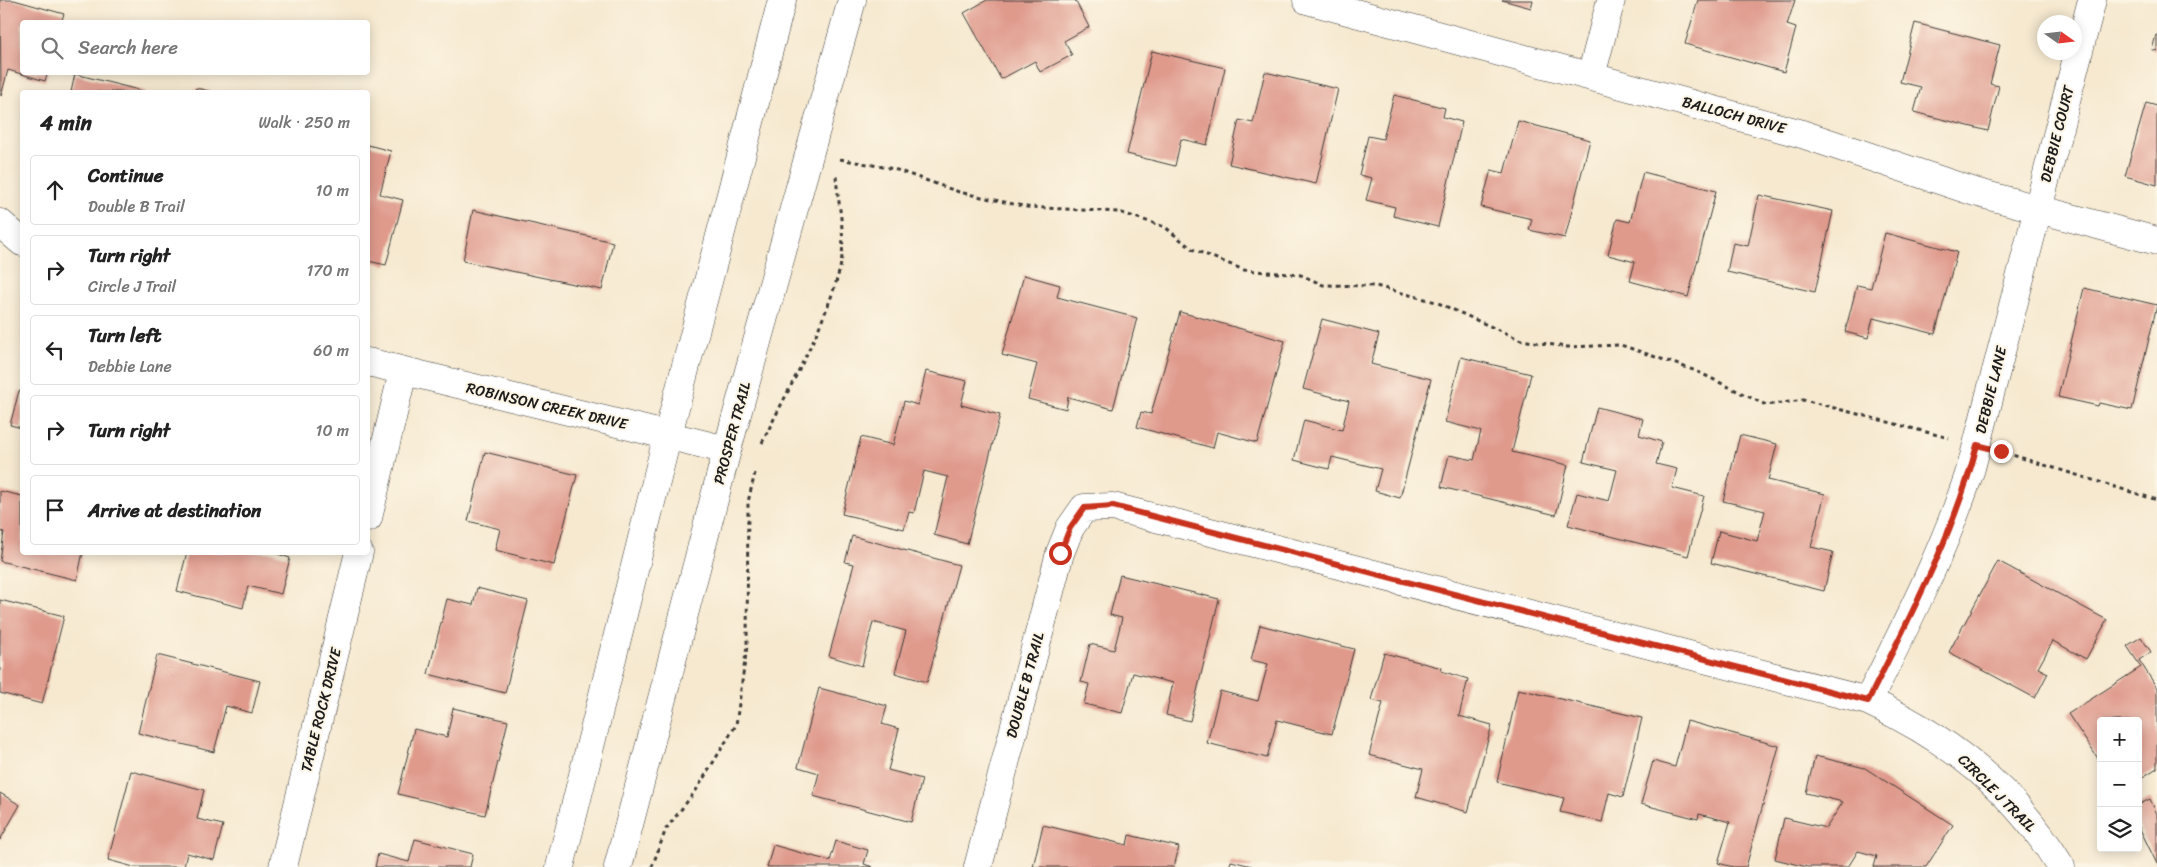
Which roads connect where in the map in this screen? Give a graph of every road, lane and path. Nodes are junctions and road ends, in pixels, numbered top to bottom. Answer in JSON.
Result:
{"nodes":[{"id":1,"x":782,"y":0,"type":"edge"},
{"id":2,"x":852,"y":0,"type":"edge"},
{"id":3,"x":1307,"y":0,"type":"edge"},
{"id":4,"x":1611,"y":0,"type":"edge"},
{"id":5,"x":2092,"y":0,"type":"edge"},
{"id":6,"x":1591,"y":76,"type":"junction"},
{"id":7,"x":834,"y":158,"type":"dead end"},
{"id":8,"x":835,"y":167,"type":"dead end"},
{"id":9,"x":2038,"y":209,"type":"junction"},
{"id":10,"x":2157,"y":241,"type":"edge"},
{"id":11,"x":370,"y":363,"type":"edge"},
{"id":12,"x":403,"y":372,"type":"junction"},
{"id":13,"x":668,"y":434,"type":"junction"},
{"id":14,"x":762,"y":444,"type":"dead end"},
{"id":15,"x":1977,"y":445,"type":"junction"},
{"id":16,"x":727,"y":450,"type":"junction"},
{"id":17,"x":757,"y":464,"type":"dead end"},
{"id":18,"x":2157,"y":500,"type":"edge"},
{"id":19,"x":1084,"y":508,"type":"joint"},
{"id":20,"x":370,"y":510,"type":"edge"},
{"id":21,"x":358,"y":555,"type":"edge"},
{"id":22,"x":1868,"y":701,"type":"junction"},
{"id":23,"x":283,"y":867,"type":"edge"},
{"id":24,"x":560,"y":867,"type":"edge"},
{"id":25,"x":618,"y":867,"type":"edge"},
{"id":26,"x":652,"y":867,"type":"edge"},
{"id":27,"x":978,"y":867,"type":"edge"},
{"id":28,"x":2061,"y":867,"type":"edge"}],
"edges":[{"from":1,"to":13,"type":"street"},
{"from":2,"to":16,"type":"street","name":"PROSPER TRAIL"},
{"from":3,"to":6,"type":"street","name":"BALLOCH DRIVE"},
{"from":4,"to":6,"type":"street"},
{"from":5,"to":9,"type":"street","name":"DEBBIE COURT"},
{"from":6,"to":9,"type":"street","name":"BALLOCH DRIVE"},
{"from":7,"to":15,"type":"path"},
{"from":8,"to":14,"type":"path"},
{"from":9,"to":10,"type":"street","name":"BALLOCH DRIVE"},
{"from":9,"to":15,"type":"street","name":"DEBBIE LANE"},
{"from":11,"to":12,"type":"street","name":"ROBINSON CREEK DRIVE"},
{"from":12,"to":13,"type":"street","name":"ROBINSON CREEK DRIVE"},
{"from":12,"to":20,"type":"street"},
{"from":13,"to":16,"type":"street","name":"ROBINSON CREEK DRIVE"},
{"from":13,"to":24,"type":"street"},
{"from":15,"to":18,"type":"path"},
{"from":15,"to":22,"type":"street","name":"DEBBIE LANE"},
{"from":16,"to":25,"type":"street","name":"PROSPER TRAIL"},
{"from":17,"to":26,"type":"path"},
{"from":19,"to":22,"type":"street","name":"CIRCLE J TRAIL"},
{"from":19,"to":27,"type":"street","name":"DOUBLE B TRAIL"},
{"from":21,"to":23,"type":"street","name":"TABLE ROCK DRIVE"},
{"from":22,"to":28,"type":"street","name":"CIRCLE J TRAIL"}]}
